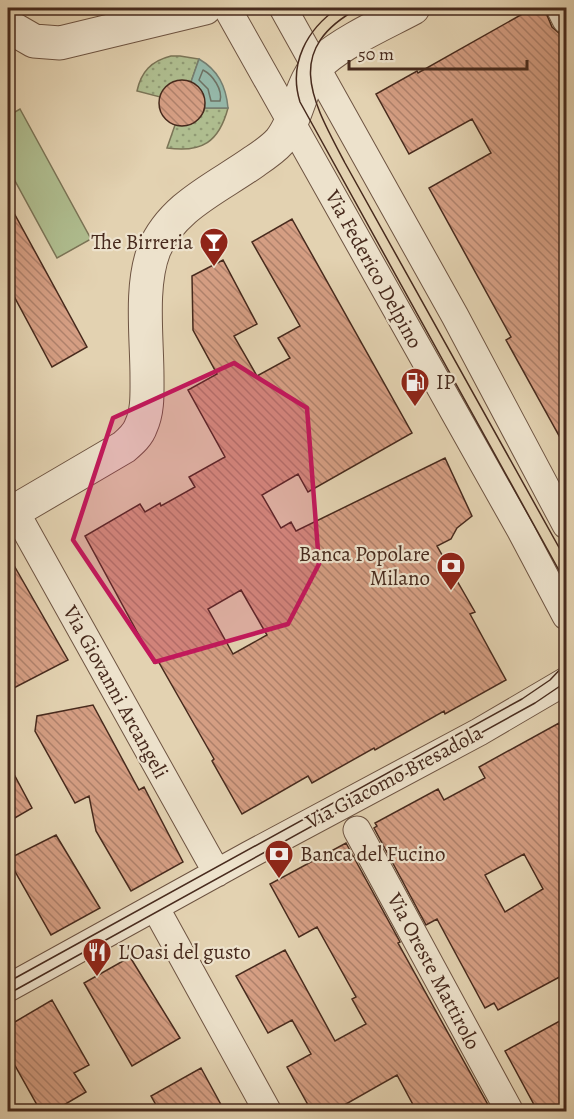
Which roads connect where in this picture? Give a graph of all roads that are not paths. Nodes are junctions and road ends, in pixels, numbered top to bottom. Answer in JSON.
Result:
{"nodes":[{"id":1,"x":205,"y":8,"type":"edge"},
{"id":2,"x":227,"y":8,"type":"edge"},
{"id":3,"x":283,"y":8,"type":"edge"},
{"id":4,"x":413,"y":8,"type":"edge"},
{"id":5,"x":560,"y":8,"type":"edge"},
{"id":6,"x":567,"y":20,"type":"edge"},
{"id":7,"x":8,"y":26,"type":"edge"},
{"id":8,"x":316,"y":67,"type":"junction"},
{"id":9,"x":291,"y":121,"type":"junction"},
{"id":10,"x":11,"y":513,"type":"edge"},
{"id":11,"x":565,"y":518,"type":"edge"},
{"id":12,"x":567,"y":616,"type":"edge"},
{"id":13,"x":563,"y":683,"type":"edge"},
{"id":14,"x":357,"y":830,"type":"dead end"},
{"id":15,"x":223,"y":870,"type":"junction"},
{"id":16,"x":154,"y":907,"type":"junction"},
{"id":17,"x":8,"y":988,"type":"edge"},
{"id":18,"x":268,"y":1112,"type":"edge"},
{"id":19,"x":510,"y":1112,"type":"edge"}],
"edges":[{"from":1,"to":7,"type":"street"},
{"from":2,"to":9,"type":"street","name":"Via Federico Delpino"},
{"from":3,"to":8,"type":"street"},
{"from":4,"to":8,"type":"street"},
{"from":5,"to":6,"type":"street"},
{"from":8,"to":9,"type":"street"},
{"from":8,"to":11,"type":"street"},
{"from":9,"to":10,"type":"street"},
{"from":9,"to":12,"type":"street","name":"Via Federico Delpino"},
{"from":10,"to":15,"type":"street","name":"Via Giovanni Arcangeli"},
{"from":13,"to":15,"type":"street","name":"Via Giacomo Bresadola"},
{"from":14,"to":19,"type":"street","name":"Via Oreste Mattirolo"},
{"from":15,"to":16,"type":"street","name":"Via Giacomo Bresadola"},
{"from":16,"to":17,"type":"street"},
{"from":16,"to":18,"type":"street"}]}
